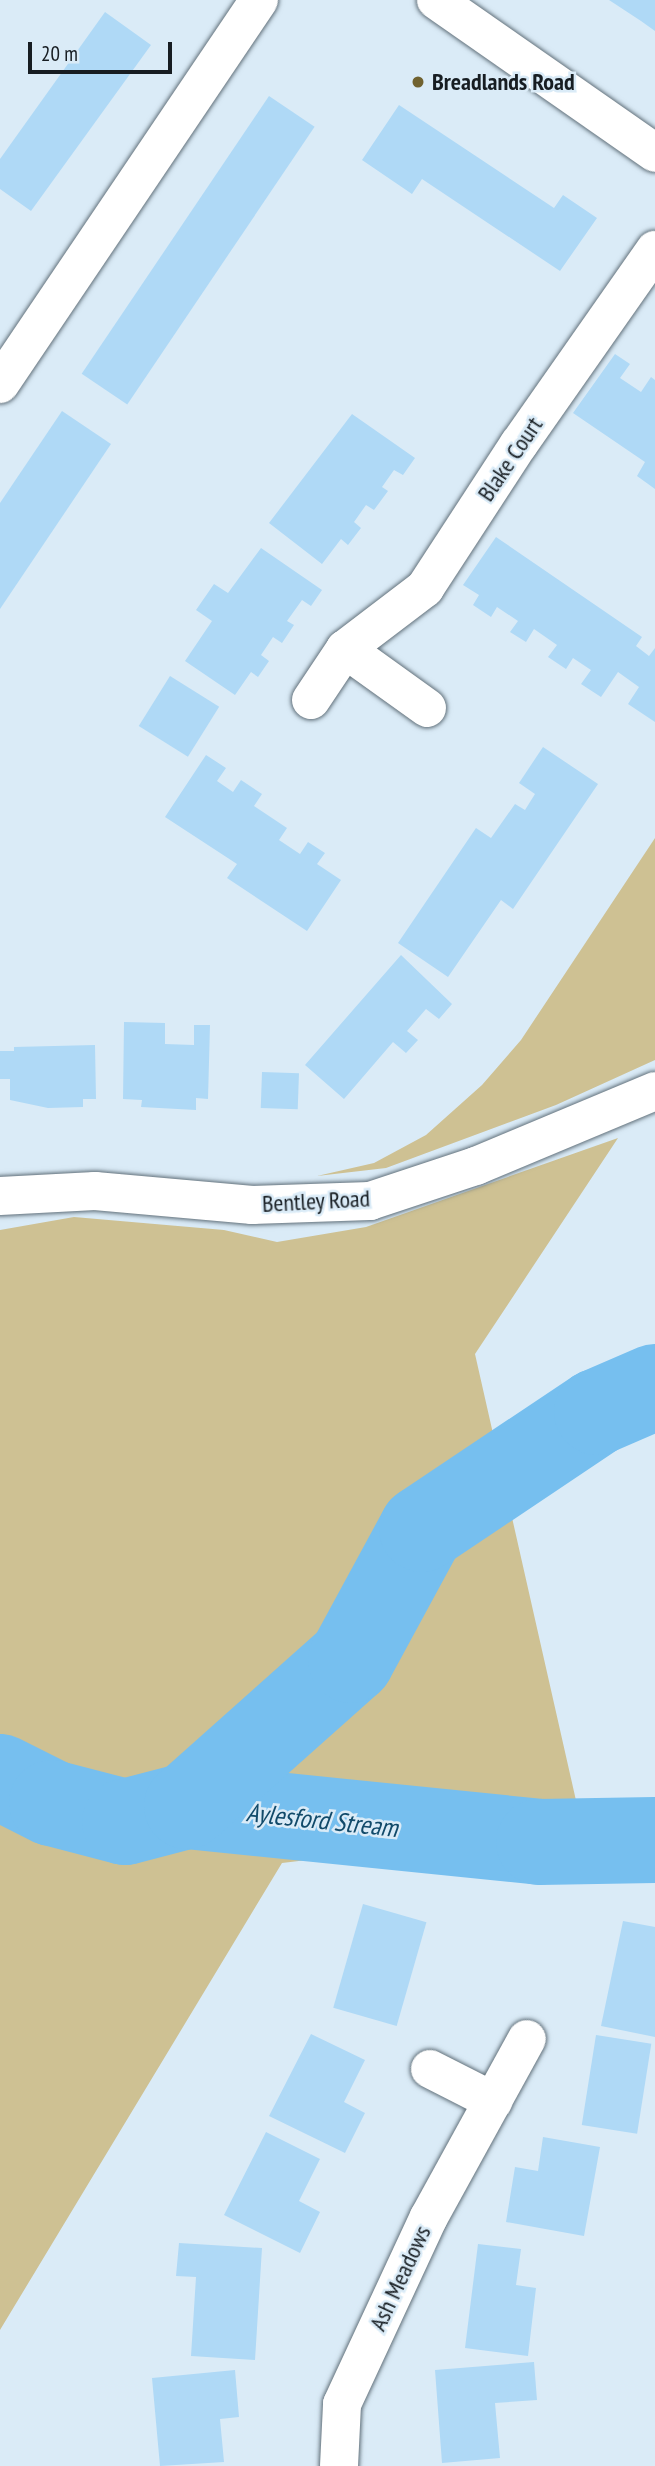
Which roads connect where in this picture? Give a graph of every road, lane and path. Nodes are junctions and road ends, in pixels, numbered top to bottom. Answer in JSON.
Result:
{"nodes":[{"id":1,"x":258,"y":0,"type":"edge"},
{"id":2,"x":436,"y":0,"type":"edge"},
{"id":3,"x":655,"y":153,"type":"edge"},
{"id":4,"x":655,"y":250,"type":"edge"},
{"id":5,"x":0,"y":384,"type":"edge"},
{"id":6,"x":345,"y":649,"type":"junction"},
{"id":7,"x":311,"y":700,"type":"dead end"},
{"id":8,"x":427,"y":708,"type":"dead end"},
{"id":9,"x":655,"y":1091,"type":"edge"},
{"id":10,"x":0,"y":1196,"type":"edge"},
{"id":11,"x":527,"y":2039,"type":"dead end"},
{"id":12,"x":430,"y":2069,"type":"dead end"},
{"id":13,"x":494,"y":2101,"type":"junction"},
{"id":14,"x":339,"y":2466,"type":"edge"}],
"edges":[{"from":1,"to":5,"type":"street"},
{"from":2,"to":3,"type":"street"},
{"from":4,"to":6,"type":"street","name":"Blake Court"},
{"from":6,"to":7,"type":"street","name":"Blake Court"},
{"from":6,"to":8,"type":"street"},
{"from":9,"to":10,"type":"street","name":"Bentley Road"},
{"from":11,"to":13,"type":"street","name":"Ash Meadows"},
{"from":12,"to":13,"type":"street"},
{"from":13,"to":14,"type":"street","name":"Ash Meadows"}]}
